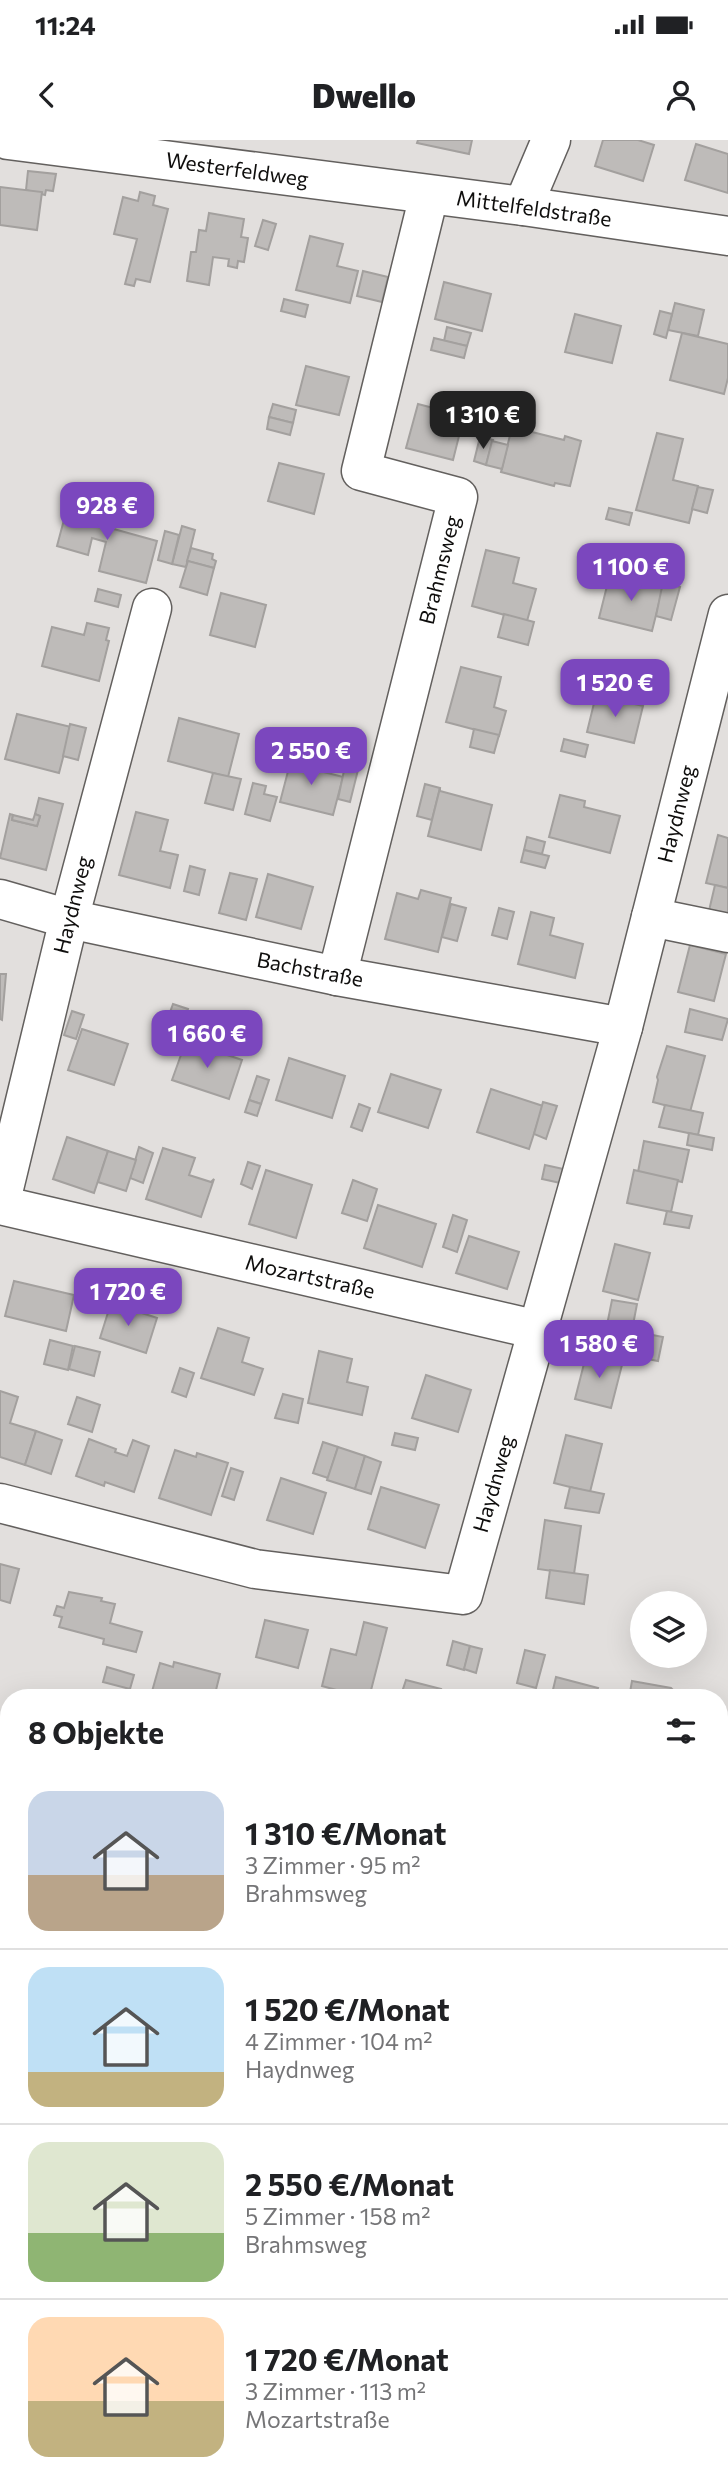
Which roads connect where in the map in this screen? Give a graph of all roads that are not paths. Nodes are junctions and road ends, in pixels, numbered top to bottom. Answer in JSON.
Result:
{"nodes":[{"id":1,"x":8,"y":140,"type":"edge"},
{"id":2,"x":551,"y":140,"type":"edge"},
{"id":3,"x":340,"y":184,"type":"joint"},
{"id":4,"x":429,"y":195,"type":"junction"},
{"id":5,"x":523,"y":206,"type":"junction"},
{"id":6,"x":728,"y":236,"type":"edge"},
{"id":7,"x":152,"y":608,"type":"dead end"},
{"id":8,"x":728,"y":614,"type":"edge"},
{"id":9,"x":716,"y":713,"type":"edge"},
{"id":10,"x":0,"y":899,"type":"edge"},
{"id":11,"x":651,"y":917,"type":"junction"},
{"id":12,"x":69,"y":919,"type":"junction"},
{"id":13,"x":728,"y":933,"type":"edge"},
{"id":14,"x":337,"y":976,"type":"junction"},
{"id":15,"x":623,"y":1027,"type":"junction"},
{"id":16,"x":0,"y":1205,"type":"edge"},
{"id":17,"x":538,"y":1330,"type":"junction"},
{"id":18,"x":0,"y":1503,"type":"edge"}],
"edges":[{"from":1,"to":3,"type":"street","name":"Westerfeldweg"},
{"from":2,"to":5,"type":"street"},
{"from":3,"to":4,"type":"street","name":"Mittelfeldstraße"},
{"from":4,"to":5,"type":"street","name":"Mittelfeldstraße"},
{"from":4,"to":14,"type":"street","name":"Brahmsweg"},
{"from":5,"to":6,"type":"street","name":"Mittelfeldstraße"},
{"from":7,"to":12,"type":"street","name":"Haydnweg"},
{"from":8,"to":9,"type":"street","name":"Haydnweg"},
{"from":9,"to":11,"type":"street","name":"Haydnweg"},
{"from":10,"to":12,"type":"street","name":"Bachstraße"},
{"from":11,"to":13,"type":"street"},
{"from":11,"to":15,"type":"street","name":"Haydnweg"},
{"from":12,"to":14,"type":"street","name":"Bachstraße"},
{"from":12,"to":16,"type":"street","name":"Haydnweg"},
{"from":14,"to":15,"type":"street","name":"Bachstraße"},
{"from":15,"to":17,"type":"street","name":"Haydnweg"},
{"from":16,"to":17,"type":"street","name":"Mozartstraße"},
{"from":17,"to":18,"type":"street","name":"Haydnweg"}]}
